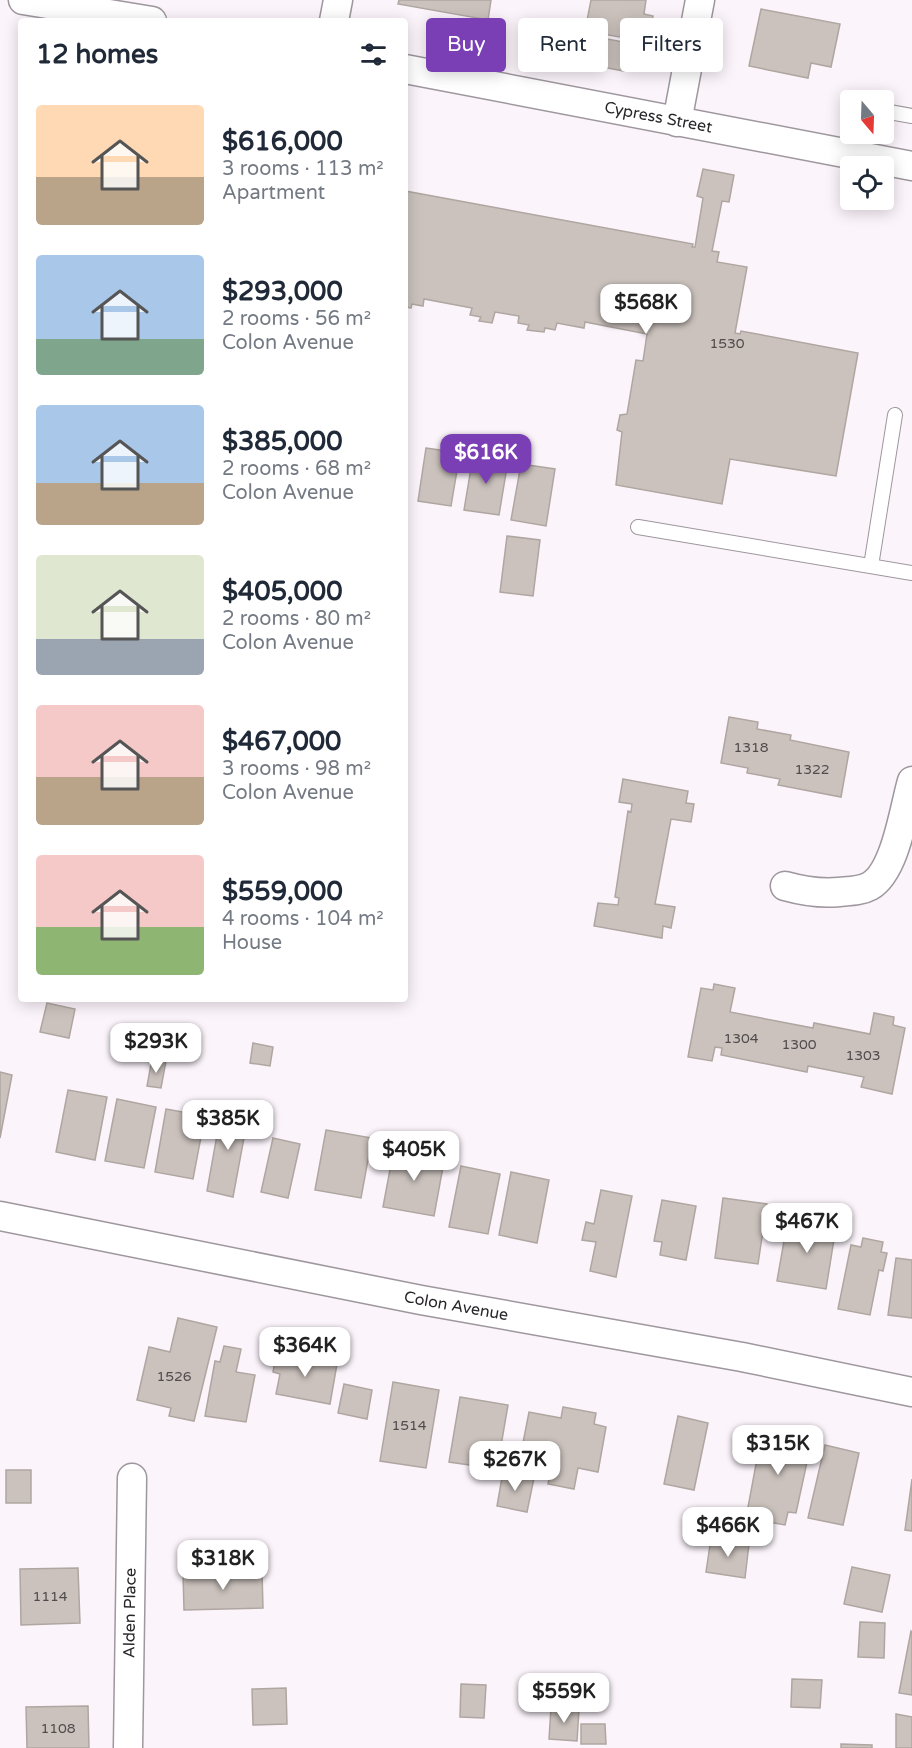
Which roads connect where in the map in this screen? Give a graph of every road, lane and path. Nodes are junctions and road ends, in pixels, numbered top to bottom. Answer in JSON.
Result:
{"nodes":[{"id":1,"x":23,"y":0,"type":"edge"},
{"id":2,"x":338,"y":0,"type":"edge"},
{"id":3,"x":700,"y":0,"type":"edge"},
{"id":4,"x":134,"y":18,"type":"edge"},
{"id":5,"x":335,"y":18,"type":"edge"},
{"id":6,"x":408,"y":70,"type":"edge"},
{"id":7,"x":894,"y":113,"type":"edge"},
{"id":8,"x":912,"y":116,"type":"edge"},
{"id":9,"x":677,"y":122,"type":"junction"},
{"id":10,"x":912,"y":166,"type":"edge"},
{"id":11,"x":895,"y":415,"type":"dead end"},
{"id":12,"x":638,"y":527,"type":"dead end"},
{"id":13,"x":872,"y":566,"type":"junction"},
{"id":14,"x":912,"y":573,"type":"edge"},
{"id":15,"x":912,"y":781,"type":"edge"},
{"id":16,"x":784,"y":886,"type":"dead end"},
{"id":17,"x":0,"y":1216,"type":"edge"},
{"id":18,"x":912,"y":1392,"type":"edge"},
{"id":19,"x":132,"y":1478,"type":"dead end"},
{"id":20,"x":128,"y":1748,"type":"edge"}],
"edges":[{"from":1,"to":4,"type":"street"},
{"from":2,"to":5,"type":"street"},
{"from":3,"to":9,"type":"street"},
{"from":6,"to":9,"type":"street","name":"Cypress Street"},
{"from":7,"to":8,"type":"lane"},
{"from":9,"to":10,"type":"street","name":"Cypress Street"},
{"from":11,"to":13,"type":"lane"},
{"from":12,"to":13,"type":"lane"},
{"from":13,"to":14,"type":"lane"},
{"from":15,"to":16,"type":"street"},
{"from":17,"to":18,"type":"street","name":"Colon Avenue"},
{"from":19,"to":20,"type":"street","name":"Alden Place"}]}
